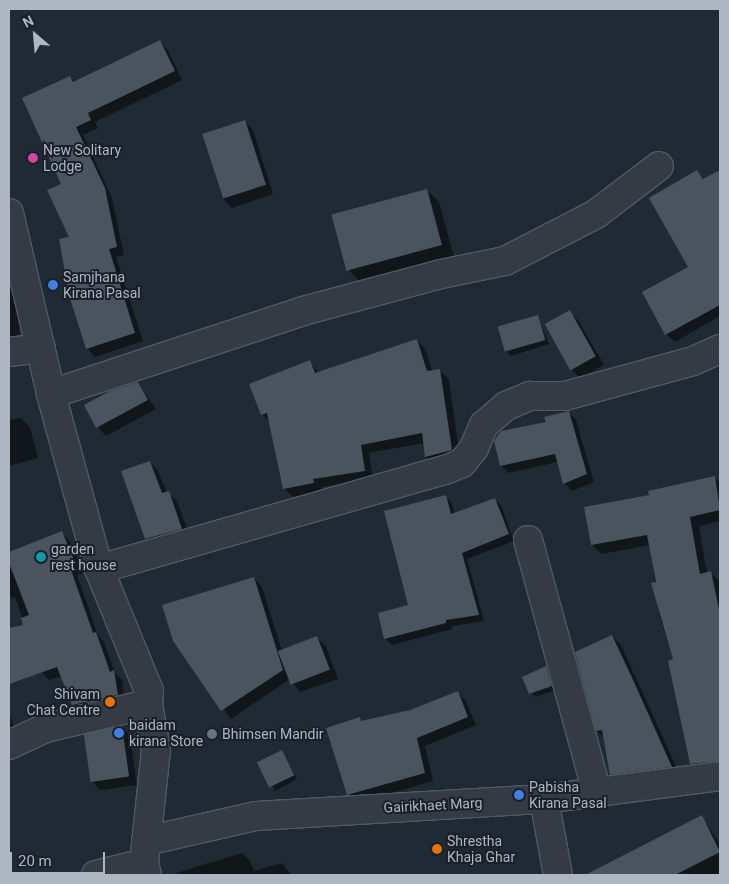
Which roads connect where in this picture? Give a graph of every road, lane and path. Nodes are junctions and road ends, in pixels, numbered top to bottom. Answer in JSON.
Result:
{"nodes":[{"id":1,"x":659,"y":166,"type":"dead end"},
{"id":2,"x":9,"y":213,"type":"edge"},
{"id":3,"x":41,"y":348,"type":"junction"},
{"id":4,"x":720,"y":349,"type":"edge"},
{"id":5,"x":9,"y":352,"type":"edge"},
{"id":6,"x":51,"y":394,"type":"junction"},
{"id":7,"x":528,"y":540,"type":"dead end"},
{"id":8,"x":99,"y":569,"type":"junction"},
{"id":9,"x":148,"y":704,"type":"junction"},
{"id":10,"x":9,"y":745,"type":"edge"},
{"id":11,"x":720,"y":776,"type":"edge"},
{"id":12,"x":597,"y":793,"type":"junction"},
{"id":13,"x":544,"y":799,"type":"junction"},
{"id":14,"x":146,"y":860,"type":"edge"},
{"id":15,"x":96,"y":875,"type":"edge"},
{"id":16,"x":558,"y":875,"type":"edge"}],
"edges":[{"from":1,"to":6,"type":"street"},
{"from":2,"to":3,"type":"street"},
{"from":3,"to":5,"type":"street"},
{"from":3,"to":6,"type":"street"},
{"from":4,"to":8,"type":"street"},
{"from":6,"to":8,"type":"street"},
{"from":7,"to":12,"type":"street"},
{"from":8,"to":9,"type":"street"},
{"from":9,"to":10,"type":"street"},
{"from":9,"to":14,"type":"street"},
{"from":11,"to":12,"type":"street","name":"Gairikhaet Marg"},
{"from":12,"to":13,"type":"street","name":"Gairikhaet Marg"},
{"from":13,"to":14,"type":"street","name":"Gairikhaet Marg"},
{"from":13,"to":16,"type":"street"},
{"from":14,"to":15,"type":"street","name":"Gairikhaet Marg"}]}
